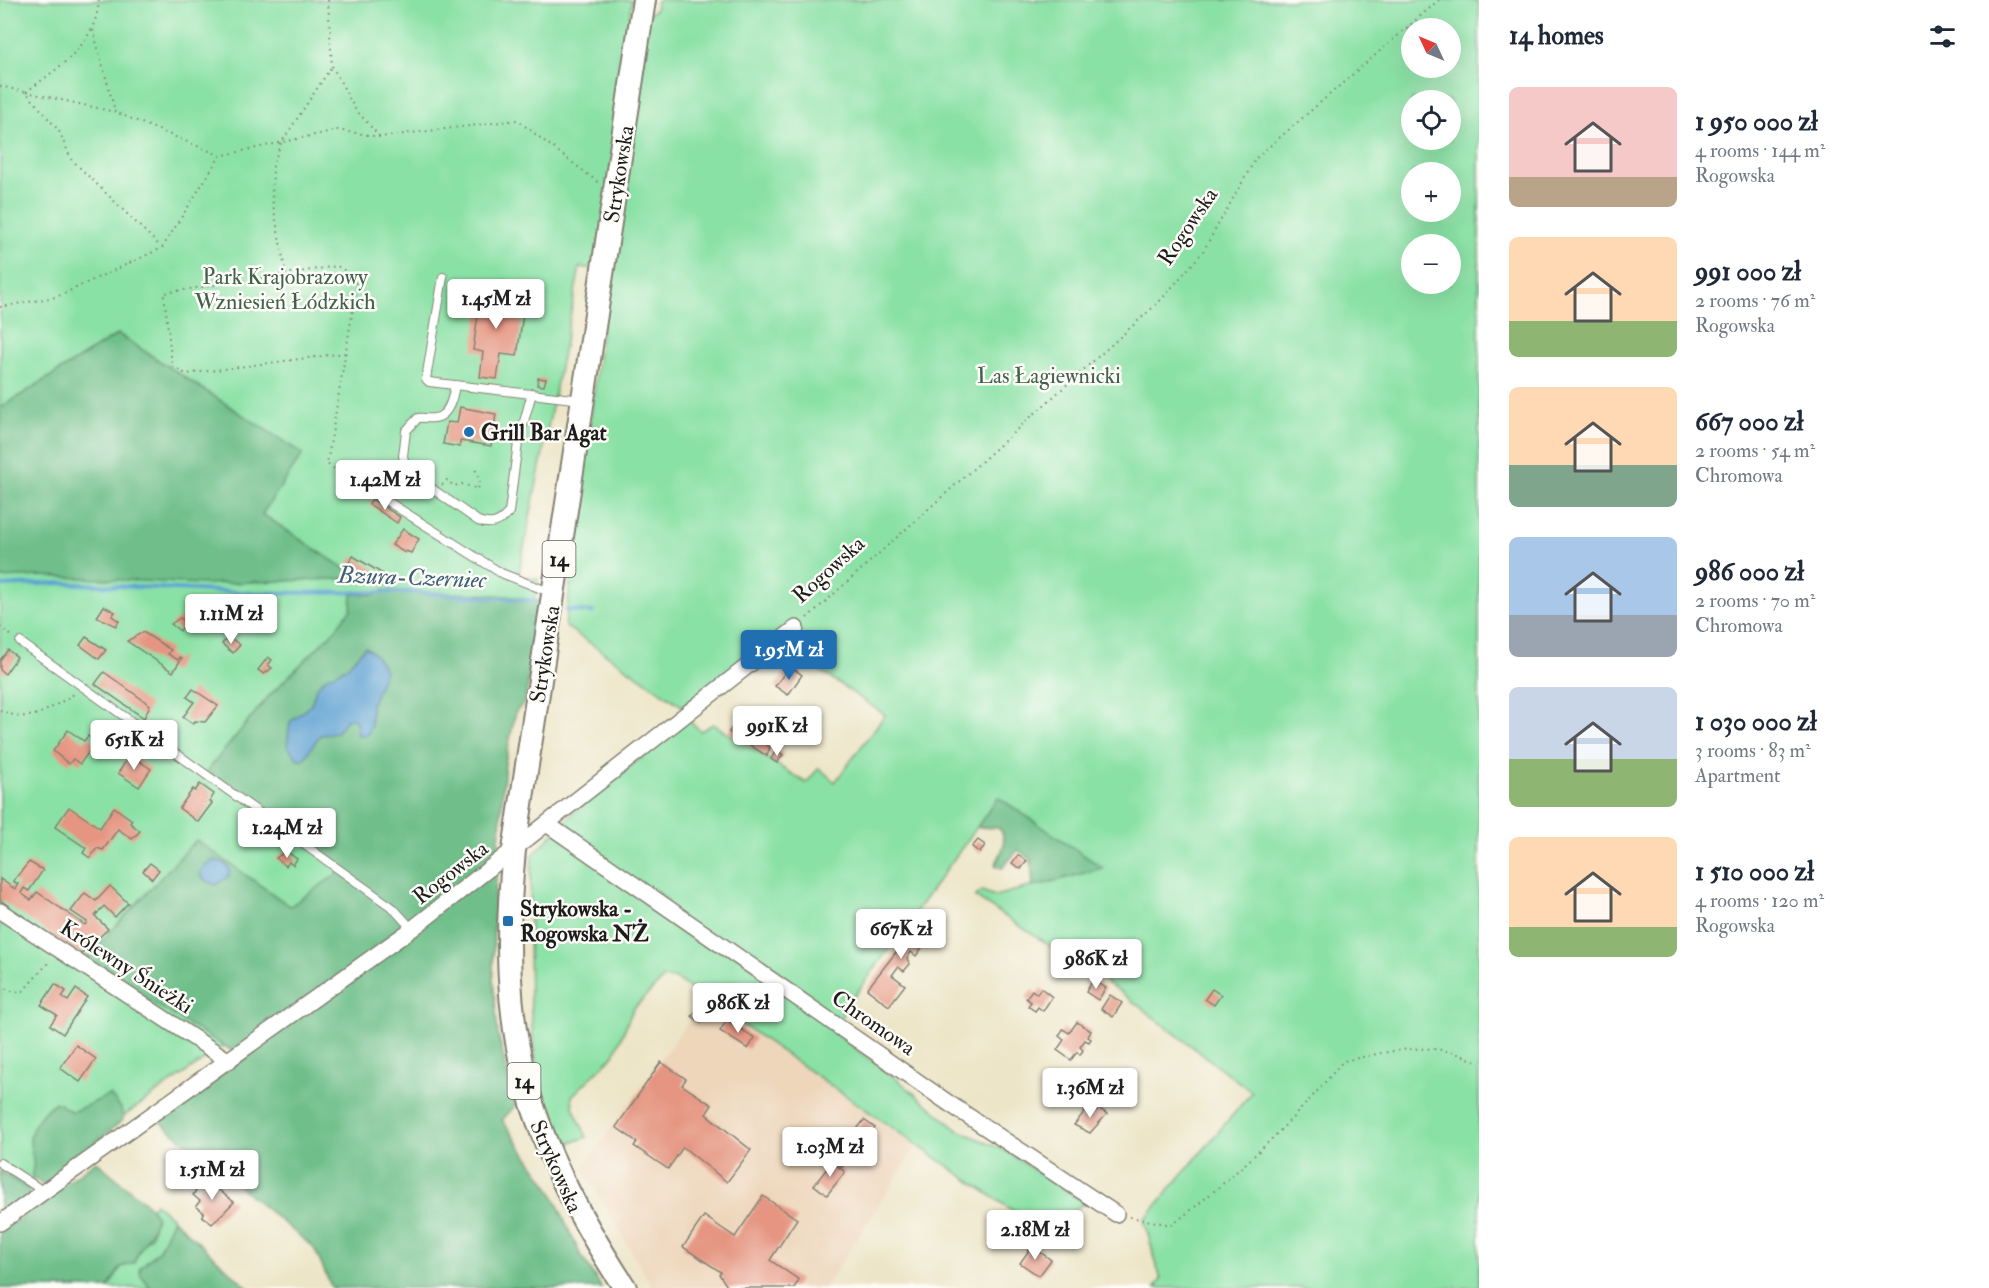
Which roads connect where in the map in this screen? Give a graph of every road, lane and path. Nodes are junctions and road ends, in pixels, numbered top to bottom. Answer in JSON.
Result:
{"nodes":[{"id":1,"x":99,"y":0,"type":"edge"},
{"id":2,"x":328,"y":0,"type":"edge"},
{"id":3,"x":644,"y":0,"type":"edge"},
{"id":4,"x":1439,"y":0,"type":"edge"},
{"id":5,"x":93,"y":30,"type":"junction"},
{"id":6,"x":332,"y":66,"type":"junction"},
{"id":7,"x":0,"y":86,"type":"edge"},
{"id":8,"x":26,"y":92,"type":"junction"},
{"id":9,"x":115,"y":112,"type":"junction"},
{"id":10,"x":380,"y":137,"type":"junction"},
{"id":11,"x":281,"y":142,"type":"junction"},
{"id":12,"x":220,"y":156,"type":"junction"},
{"id":13,"x":615,"y":195,"type":"junction"},
{"id":14,"x":162,"y":248,"type":"junction"},
{"id":15,"x":286,"y":274,"type":"junction"},
{"id":16,"x":443,"y":277,"type":"dead end"},
{"id":17,"x":0,"y":307,"type":"edge"},
{"id":18,"x":345,"y":353,"type":"junction"},
{"id":19,"x":455,"y":385,"type":"junction"},
{"id":20,"x":532,"y":393,"type":"junction"},
{"id":21,"x":583,"y":400,"type":"junction"},
{"id":22,"x":474,"y":466,"type":"dead end"},
{"id":23,"x":371,"y":491,"type":"joint"},
{"id":24,"x":438,"y":494,"type":"junction"},
{"id":25,"x":554,"y":594,"type":"junction"},
{"id":26,"x":0,"y":627,"type":"edge"},
{"id":27,"x":796,"y":628,"type":"joint"},
{"id":28,"x":20,"y":642,"type":"joint"},
{"id":29,"x":85,"y":687,"type":"junction"},
{"id":30,"x":0,"y":710,"type":"edge"},
{"id":31,"x":547,"y":824,"type":"junction"},
{"id":32,"x":514,"y":850,"type":"junction"},
{"id":33,"x":0,"y":911,"type":"edge"},
{"id":34,"x":412,"y":929,"type":"junction"},
{"id":35,"x":60,"y":949,"type":"junction"},
{"id":36,"x":0,"y":986,"type":"edge"},
{"id":37,"x":229,"y":1061,"type":"junction"},
{"id":38,"x":1479,"y":1064,"type":"edge"},
{"id":39,"x":0,"y":1163,"type":"edge"},
{"id":40,"x":42,"y":1194,"type":"junction"},
{"id":41,"x":1116,"y":1214,"type":"joint"},
{"id":42,"x":0,"y":1223,"type":"edge"},
{"id":43,"x":625,"y":1288,"type":"edge"}],
"edges":[{"from":1,"to":5,"type":"path"},
{"from":2,"to":6,"type":"path"},
{"from":3,"to":13,"type":"main road","name":"Strykowska","number":"14"},
{"from":4,"to":27,"type":"path","name":"Rogowska"},
{"from":5,"to":8,"type":"path"},
{"from":5,"to":9,"type":"path"},
{"from":6,"to":10,"type":"path"},
{"from":6,"to":11,"type":"path"},
{"from":7,"to":8,"type":"path"},
{"from":8,"to":9,"type":"path"},
{"from":8,"to":14,"type":"path"},
{"from":9,"to":12,"type":"path"},
{"from":10,"to":11,"type":"path"},
{"from":10,"to":13,"type":"path"},
{"from":11,"to":12,"type":"path"},
{"from":11,"to":15,"type":"path"},
{"from":12,"to":14,"type":"path"},
{"from":13,"to":21,"type":"main road","name":"Strykowska","number":"14"},
{"from":14,"to":17,"type":"path"},
{"from":15,"to":18,"type":"path"},
{"from":15,"to":18,"type":"path"},
{"from":16,"to":19,"type":"lane"},
{"from":18,"to":23,"type":"path"},
{"from":19,"to":20,"type":"lane"},
{"from":19,"to":24,"type":"lane"},
{"from":20,"to":21,"type":"lane"},
{"from":20,"to":24,"type":"lane"},
{"from":21,"to":25,"type":"main road","name":"Strykowska","number":"14"},
{"from":22,"to":24,"type":"path"},
{"from":23,"to":25,"type":"lane"},
{"from":25,"to":32,"type":"main road","name":"Strykowska","number":"14"},
{"from":26,"to":28,"type":"path"},
{"from":27,"to":31,"type":"street","name":"Rogowska"},
{"from":28,"to":29,"type":"lane"},
{"from":29,"to":30,"type":"path"},
{"from":29,"to":34,"type":"lane"},
{"from":31,"to":32,"type":"street","name":"Rogowska"},
{"from":31,"to":41,"type":"street","name":"Chromowa"},
{"from":32,"to":34,"type":"street","name":"Rogowska"},
{"from":32,"to":43,"type":"main road","name":"Strykowska","number":"14"},
{"from":33,"to":35,"type":"street","name":"Królewny Śnieżki"},
{"from":34,"to":37,"type":"street","name":"Rogowska"},
{"from":35,"to":36,"type":"path"},
{"from":35,"to":37,"type":"street","name":"Królewny Śnieżki"},
{"from":37,"to":40,"type":"street","name":"Rogowska"},
{"from":38,"to":41,"type":"path"},
{"from":39,"to":40,"type":"lane"},
{"from":40,"to":42,"type":"street","name":"Rogowska"}]}
